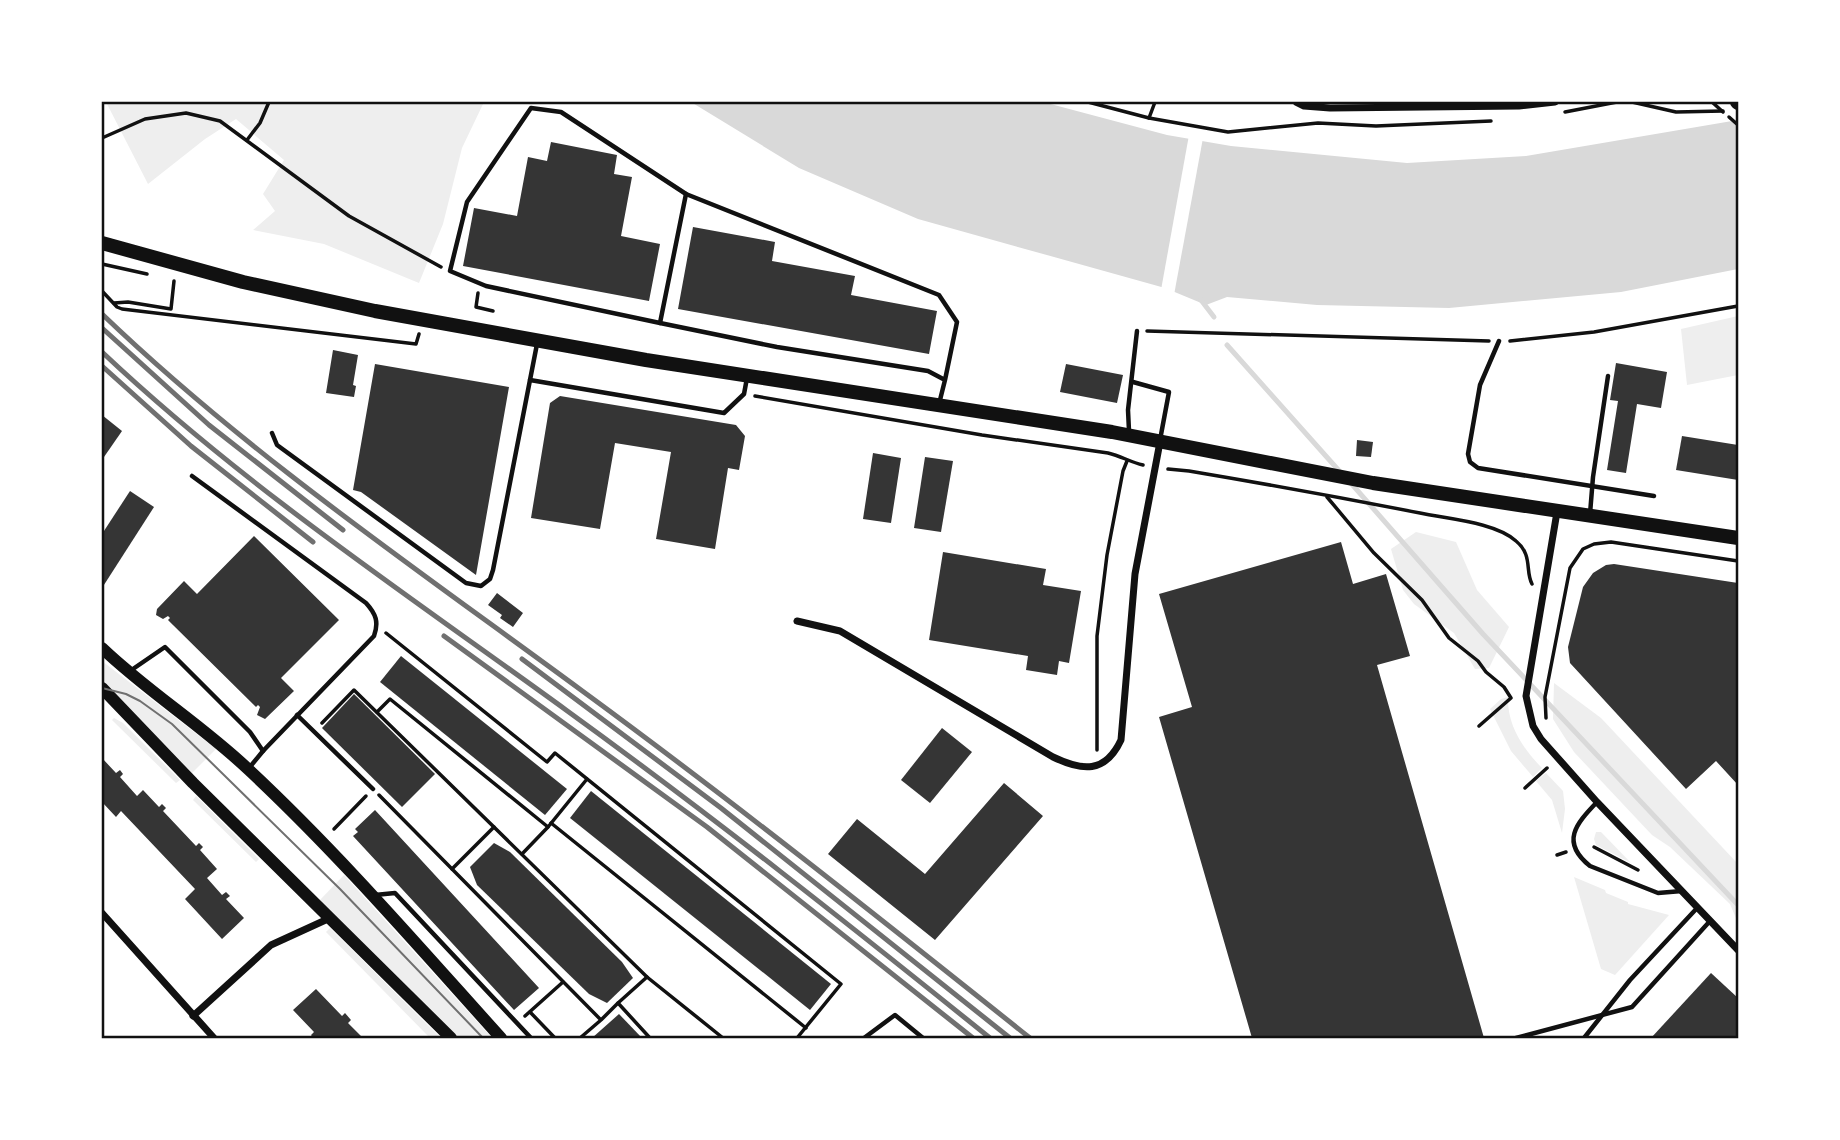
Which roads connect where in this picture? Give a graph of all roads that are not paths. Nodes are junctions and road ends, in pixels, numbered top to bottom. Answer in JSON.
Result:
{"nodes":[{"id":1,"x":1296,"y":102,"type":"edge"},
{"id":2,"x":1555,"y":102,"type":"edge"},
{"id":3,"x":686,"y":194,"type":"junction"},
{"id":4,"x":102,"y":243,"type":"edge"},
{"id":5,"x":660,"y":323,"type":"junction"},
{"id":6,"x":1138,"y":331,"type":"road end"},
{"id":7,"x":538,"y":340,"type":"junction"},
{"id":8,"x":1499,"y":341,"type":"road end"},
{"id":9,"x":747,"y":374,"type":"junction"},
{"id":10,"x":1608,"y":376,"type":"dead end"},
{"id":11,"x":530,"y":380,"type":"junction"},
{"id":12,"x":945,"y":380,"type":"junction"},
{"id":13,"x":1133,"y":383,"type":"junction"},
{"id":14,"x":939,"y":406,"type":"junction"},
{"id":15,"x":272,"y":433,"type":"dead end"},
{"id":16,"x":1130,"y":435,"type":"junction"},
{"id":17,"x":1160,"y":442,"type":"junction"},
{"id":18,"x":192,"y":476,"type":"dead end"},
{"id":19,"x":1592,"y":485,"type":"junction"},
{"id":20,"x":1654,"y":496,"type":"dead end"},
{"id":21,"x":1557,"y":512,"type":"junction"},
{"id":22,"x":1590,"y":517,"type":"junction"},
{"id":23,"x":1738,"y":538,"type":"edge"},
{"id":24,"x":797,"y":621,"type":"dead end"},
{"id":25,"x":105,"y":651,"type":"edge"},
{"id":26,"x":129,"y":672,"type":"junction"},
{"id":27,"x":102,"y":688,"type":"edge"},
{"id":28,"x":297,"y":715,"type":"junction"},
{"id":29,"x":263,"y":751,"type":"junction"},
{"id":30,"x":248,"y":769,"type":"junction"},
{"id":31,"x":373,"y":789,"type":"road end"},
{"id":32,"x":1598,"y":802,"type":"junction"},
{"id":33,"x":1682,"y":891,"type":"junction"},
{"id":34,"x":372,"y":896,"type":"junction"},
{"id":35,"x":1699,"y":906,"type":"junction"},
{"id":36,"x":102,"y":912,"type":"edge"},
{"id":37,"x":330,"y":918,"type":"junction"},
{"id":38,"x":1711,"y":919,"type":"junction"},
{"id":39,"x":1738,"y":950,"type":"edge"},
{"id":40,"x":1605,"y":1014,"type":"junction"},
{"id":41,"x":193,"y":1016,"type":"junction"},
{"id":42,"x":215,"y":1038,"type":"edge"},
{"id":43,"x":451,"y":1038,"type":"edge"},
{"id":44,"x":501,"y":1038,"type":"edge"},
{"id":45,"x":531,"y":1038,"type":"edge"},
{"id":46,"x":864,"y":1038,"type":"edge"},
{"id":47,"x":923,"y":1038,"type":"edge"},
{"id":48,"x":1516,"y":1038,"type":"edge"},
{"id":49,"x":1584,"y":1038,"type":"edge"}],
"edges":[{"from":1,"to":2,"type":"street"},
{"from":3,"to":5,"type":"lane"},
{"from":3,"to":5,"type":"lane"},
{"from":3,"to":12,"type":"lane"},
{"from":4,"to":7,"type":"main road"},
{"from":5,"to":12,"type":"lane"},
{"from":6,"to":13,"type":"lane"},
{"from":7,"to":9,"type":"main road"},
{"from":7,"to":11,"type":"lane"},
{"from":8,"to":19,"type":"lane"},
{"from":9,"to":11,"type":"lane"},
{"from":9,"to":14,"type":"main road"},
{"from":10,"to":19,"type":"lane"},
{"from":11,"to":15,"type":"lane"},
{"from":12,"to":14,"type":"lane"},
{"from":13,"to":16,"type":"lane"},
{"from":13,"to":17,"type":"lane"},
{"from":14,"to":16,"type":"main road"},
{"from":16,"to":17,"type":"main road"},
{"from":17,"to":21,"type":"main road"},
{"from":17,"to":24,"type":"street"},
{"from":18,"to":28,"type":"lane"},
{"from":19,"to":20,"type":"lane"},
{"from":19,"to":22,"type":"lane"},
{"from":21,"to":22,"type":"main road"},
{"from":21,"to":32,"type":"street"},
{"from":22,"to":23,"type":"main road"},
{"from":25,"to":26,"type":"main road"},
{"from":26,"to":29,"type":"lane"},
{"from":26,"to":30,"type":"main road"},
{"from":27,"to":37,"type":"main road"},
{"from":28,"to":29,"type":"lane"},
{"from":28,"to":31,"type":"lane"},
{"from":29,"to":30,"type":"lane"},
{"from":30,"to":34,"type":"main road"},
{"from":32,"to":33,"type":"street"},
{"from":32,"to":33,"type":"lane"},
{"from":33,"to":35,"type":"street"},
{"from":34,"to":44,"type":"main road"},
{"from":34,"to":45,"type":"lane"},
{"from":35,"to":38,"type":"street"},
{"from":35,"to":40,"type":"lane"},
{"from":36,"to":41,"type":"street"},
{"from":37,"to":41,"type":"street"},
{"from":37,"to":43,"type":"main road"},
{"from":38,"to":39,"type":"street"},
{"from":38,"to":40,"type":"lane"},
{"from":40,"to":48,"type":"lane"},
{"from":40,"to":49,"type":"lane"},
{"from":41,"to":42,"type":"street"},
{"from":46,"to":47,"type":"lane"}]}
